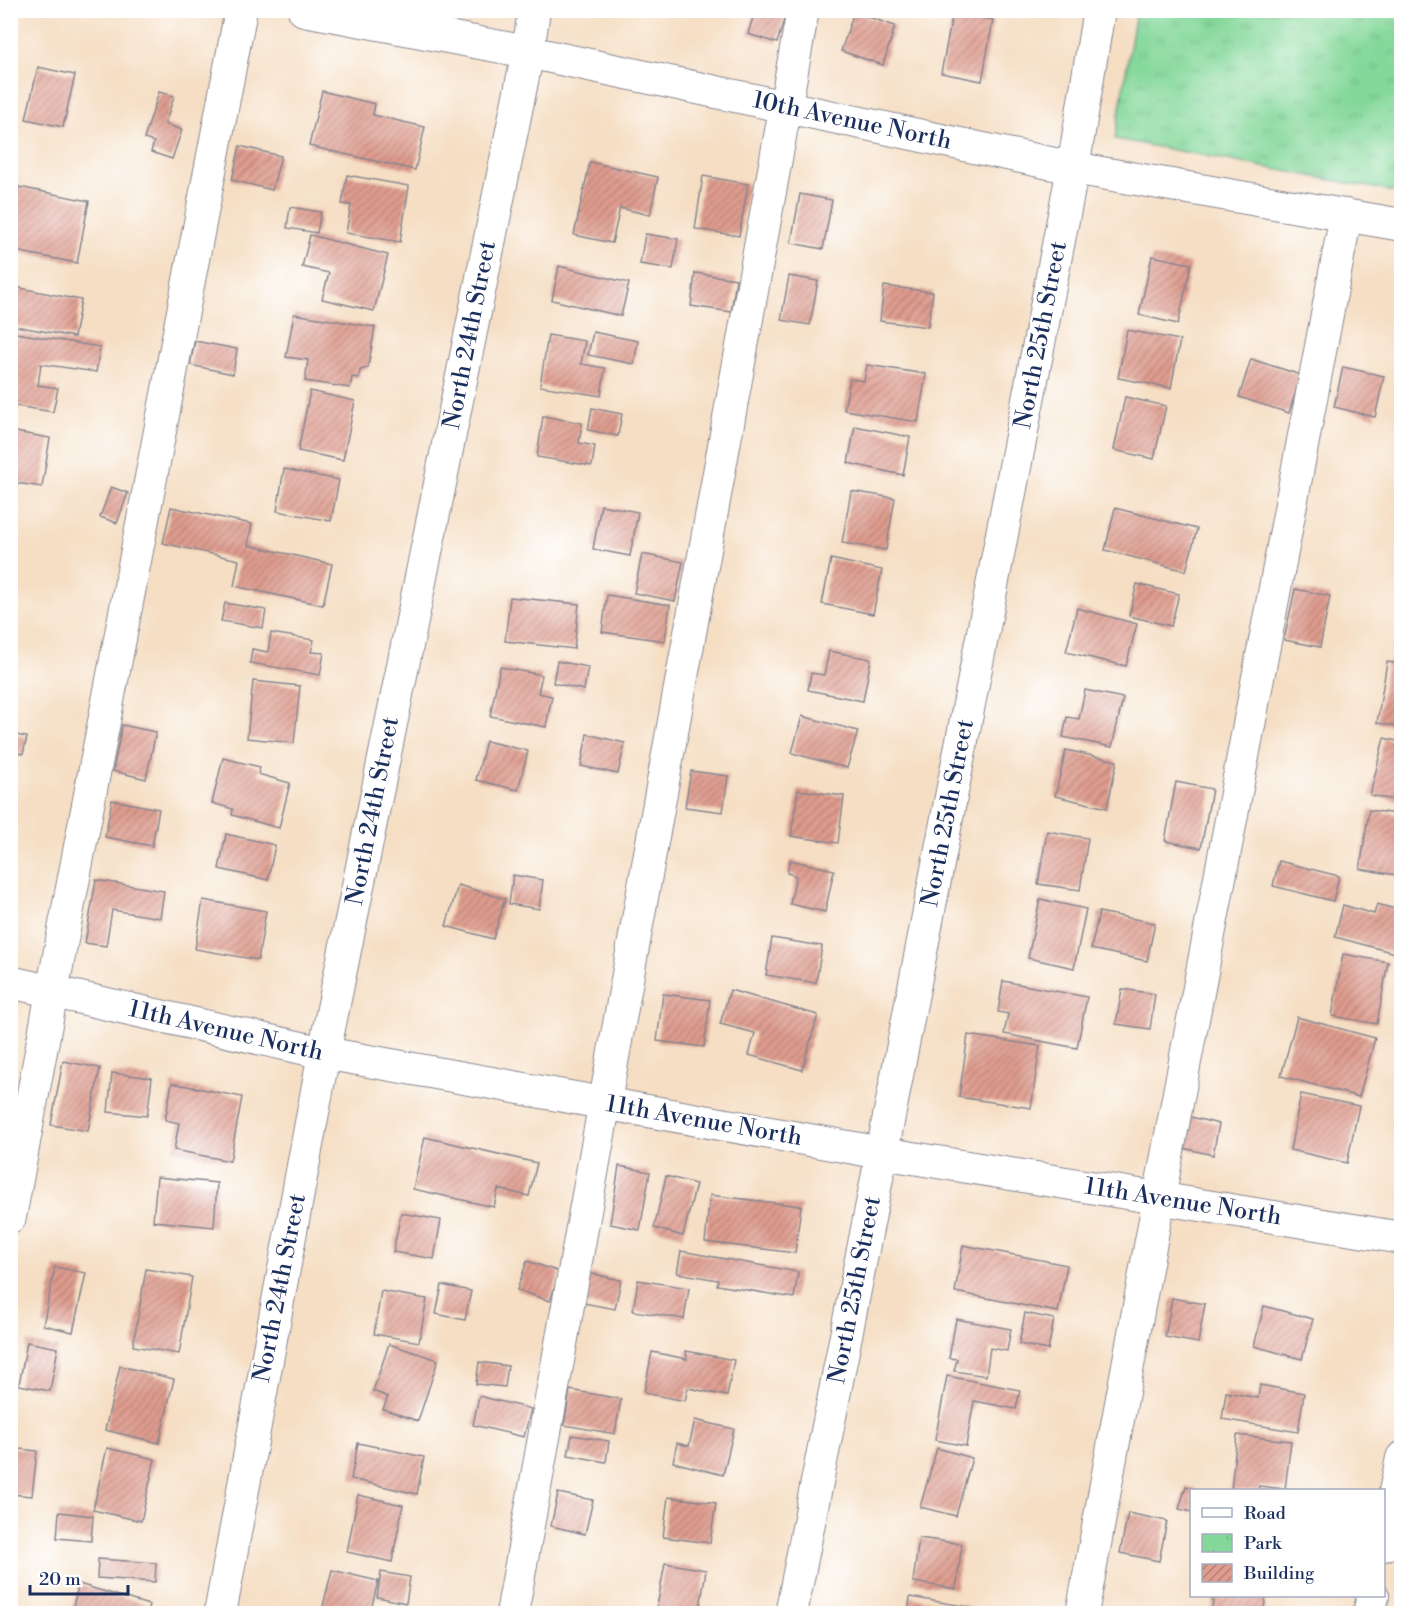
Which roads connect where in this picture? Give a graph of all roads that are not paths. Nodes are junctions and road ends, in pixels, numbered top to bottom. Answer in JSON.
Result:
{"nodes":[{"id":1,"x":241,"y":10,"type":"edge"},
{"id":2,"x":304,"y":10,"type":"edge"},
{"id":3,"x":534,"y":10,"type":"edge"},
{"id":4,"x":803,"y":10,"type":"edge"},
{"id":5,"x":1099,"y":10,"type":"edge"},
{"id":6,"x":528,"y":52,"type":"junction"},
{"id":7,"x":786,"y":107,"type":"junction"},
{"id":8,"x":1073,"y":168,"type":"junction"},
{"id":9,"x":1346,"y":215,"type":"junction"},
{"id":10,"x":1401,"y":225,"type":"edge"},
{"id":11,"x":10,"y":982,"type":"edge"},
{"id":12,"x":52,"y":992,"type":"junction"},
{"id":13,"x":324,"y":1053,"type":"junction"},
{"id":14,"x":605,"y":1103,"type":"junction"},
{"id":15,"x":882,"y":1153,"type":"junction"},
{"id":16,"x":1159,"y":1198,"type":"junction"},
{"id":17,"x":10,"y":1217,"type":"edge"},
{"id":18,"x":1401,"y":1238,"type":"edge"},
{"id":19,"x":1401,"y":1458,"type":"edge"},
{"id":20,"x":1385,"y":1535,"type":"edge"},
{"id":21,"x":1373,"y":1597,"type":"edge"},
{"id":22,"x":220,"y":1614,"type":"edge"},
{"id":23,"x":512,"y":1614,"type":"edge"},
{"id":24,"x":791,"y":1614,"type":"edge"},
{"id":25,"x":1082,"y":1614,"type":"edge"},
{"id":26,"x":1370,"y":1614,"type":"edge"}],
"edges":[{"from":1,"to":12,"type":"street"},
{"from":2,"to":6,"type":"street","name":"10th Avenue North"},
{"from":3,"to":6,"type":"street","name":"North 24th Street"},
{"from":4,"to":7,"type":"street"},
{"from":5,"to":8,"type":"street","name":"North 25th Street"},
{"from":6,"to":7,"type":"street","name":"10th Avenue North"},
{"from":6,"to":13,"type":"street","name":"North 24th Street"},
{"from":7,"to":8,"type":"street","name":"10th Avenue North"},
{"from":7,"to":14,"type":"street"},
{"from":8,"to":9,"type":"street","name":"10th Avenue North"},
{"from":8,"to":15,"type":"street","name":"North 25th Street"},
{"from":9,"to":10,"type":"street","name":"10th Avenue North"},
{"from":9,"to":16,"type":"street"},
{"from":11,"to":12,"type":"street","name":"11th Avenue North"},
{"from":12,"to":13,"type":"street","name":"11th Avenue North"},
{"from":12,"to":17,"type":"street"},
{"from":13,"to":14,"type":"street","name":"11th Avenue North"},
{"from":13,"to":22,"type":"street","name":"North 24th Street"},
{"from":14,"to":15,"type":"street","name":"11th Avenue North"},
{"from":14,"to":23,"type":"street"},
{"from":15,"to":16,"type":"street","name":"11th Avenue North"},
{"from":15,"to":24,"type":"street","name":"North 25th Street"},
{"from":16,"to":18,"type":"street","name":"11th Avenue North"},
{"from":16,"to":25,"type":"street"},
{"from":19,"to":20,"type":"street"},
{"from":21,"to":26,"type":"street"}]}
